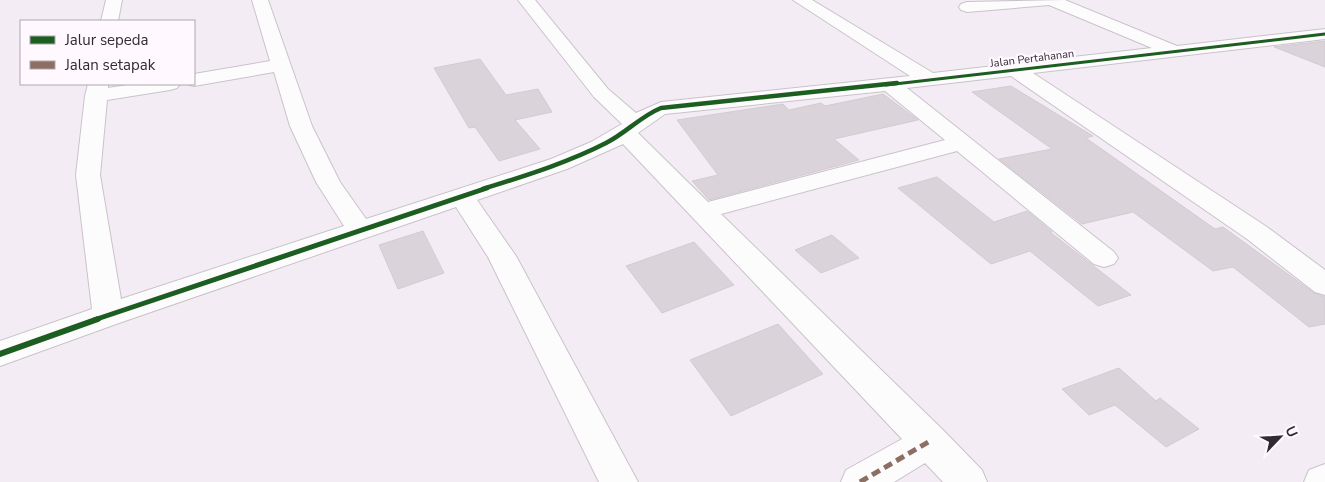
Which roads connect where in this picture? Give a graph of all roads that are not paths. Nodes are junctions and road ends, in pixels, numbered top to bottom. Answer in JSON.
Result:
{"nodes":[{"id":1,"x":114,"y":0,"type":"edge"},
{"id":2,"x":260,"y":0,"type":"edge"},
{"id":3,"x":526,"y":0,"type":"edge"},
{"id":4,"x":800,"y":0,"type":"edge"},
{"id":5,"x":1050,"y":0,"type":"edge"},
{"id":6,"x":967,"y":6,"type":"dead end"},
{"id":7,"x":110,"y":20,"type":"edge"},
{"id":8,"x":1320,"y":36,"type":"edge"},
{"id":9,"x":1175,"y":51,"type":"junction"},
{"id":10,"x":280,"y":65,"type":"junction"},
{"id":11,"x":1015,"y":70,"type":"junction"},
{"id":12,"x":195,"y":80,"type":"edge"},
{"id":13,"x":930,"y":80,"type":"junction"},
{"id":14,"x":889,"y":84,"type":"junction"},
{"id":15,"x":158,"y":85,"type":"edge"},
{"id":16,"x":96,"y":90,"type":"edge"},
{"id":17,"x":629,"y":128,"type":"junction"},
{"id":18,"x":961,"y":143,"type":"junction"},
{"id":19,"x":461,"y":196,"type":"junction"},
{"id":20,"x":703,"y":211,"type":"junction"},
{"id":21,"x":361,"y":231,"type":"junction"},
{"id":22,"x":1104,"y":258,"type":"dead end"},
{"id":23,"x":1325,"y":285,"type":"edge"},
{"id":24,"x":108,"y":315,"type":"junction"},
{"id":25,"x":0,"y":354,"type":"edge"},
{"id":26,"x":930,"y":441,"type":"junction"},
{"id":27,"x":619,"y":482,"type":"edge"},
{"id":28,"x":860,"y":482,"type":"edge"},
{"id":29,"x":968,"y":482,"type":"edge"}],
"edges":[{"from":1,"to":7,"type":"street"},
{"from":2,"to":10,"type":"street"},
{"from":3,"to":17,"type":"street"},
{"from":4,"to":13,"type":"street"},
{"from":5,"to":6,"type":"street"},
{"from":5,"to":9,"type":"street"},
{"from":8,"to":9,"type":"street","name":"Jalan Pertahanan"},
{"from":9,"to":11,"type":"street","name":"Jalan Pertahanan"},
{"from":10,"to":12,"type":"street"},
{"from":10,"to":21,"type":"street"},
{"from":11,"to":13,"type":"street","name":"Jalan Pertahanan"},
{"from":11,"to":23,"type":"street"},
{"from":13,"to":14,"type":"street","name":"Jalan Pertahanan"},
{"from":14,"to":17,"type":"street","name":"Jalan Pertahanan"},
{"from":14,"to":18,"type":"street"},
{"from":15,"to":16,"type":"street"},
{"from":16,"to":24,"type":"street"},
{"from":17,"to":19,"type":"street","name":"Jalan Pertahanan"},
{"from":17,"to":20,"type":"street"},
{"from":18,"to":20,"type":"street"},
{"from":18,"to":22,"type":"street"},
{"from":19,"to":21,"type":"street","name":"Jalan Pertahanan"},
{"from":19,"to":27,"type":"street"},
{"from":20,"to":26,"type":"street"},
{"from":21,"to":24,"type":"street","name":"Jalan Pertahanan"},
{"from":24,"to":25,"type":"street","name":"Jalan Pertahanan"},
{"from":26,"to":28,"type":"street"},
{"from":26,"to":29,"type":"street"}]}
